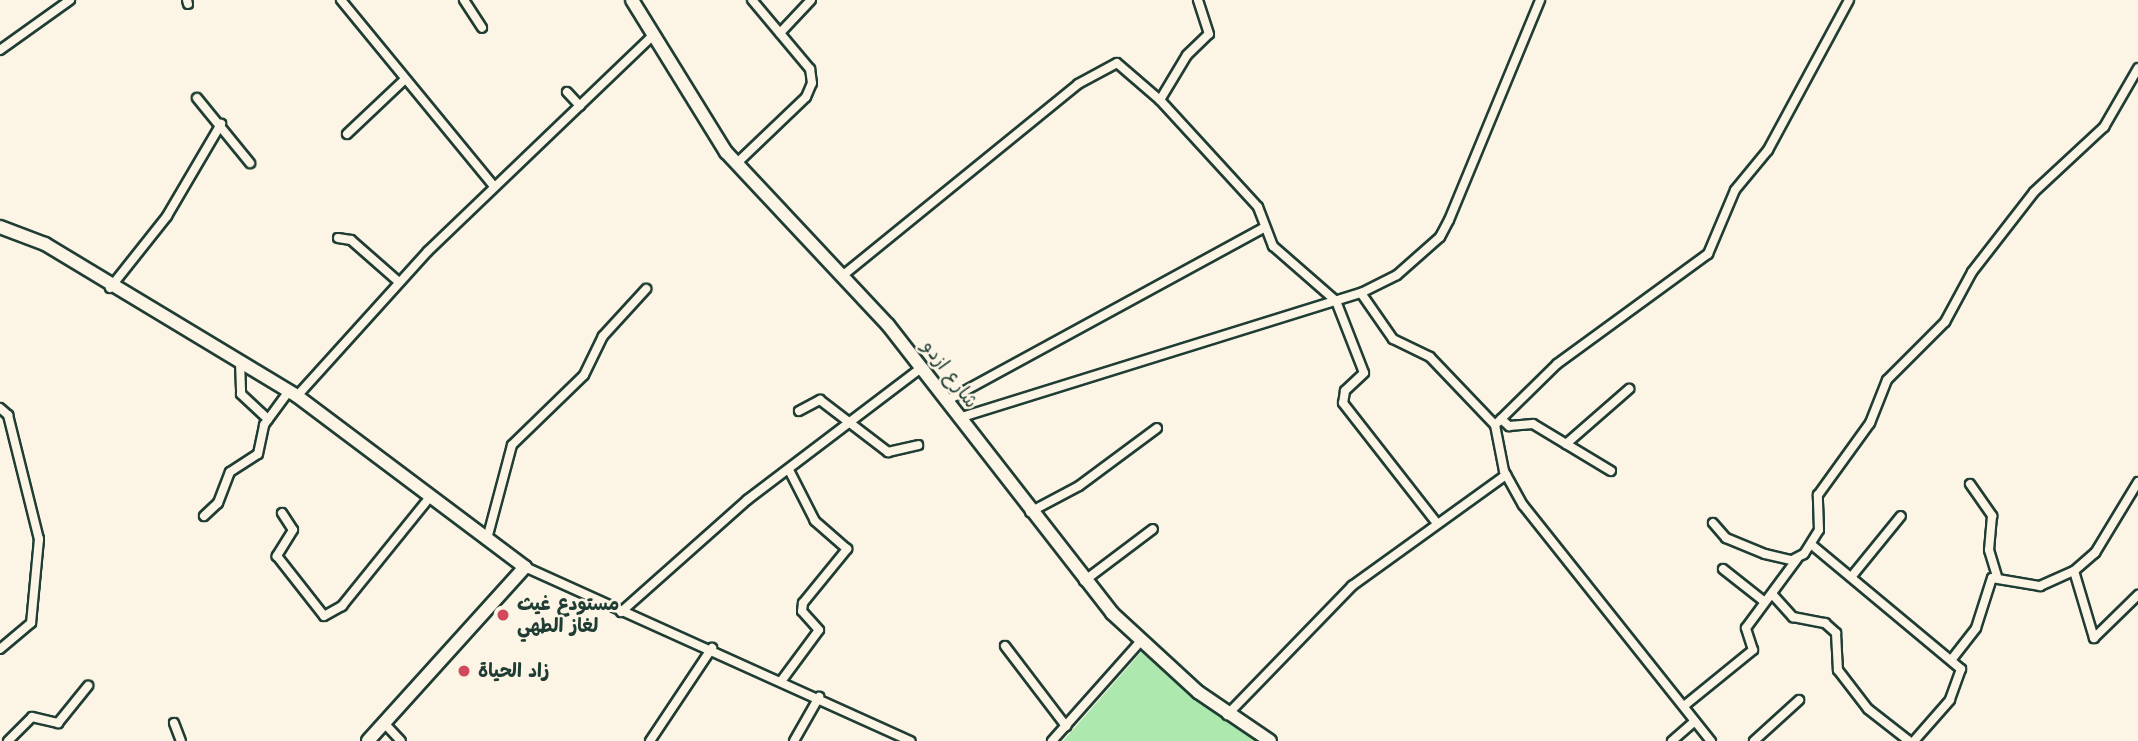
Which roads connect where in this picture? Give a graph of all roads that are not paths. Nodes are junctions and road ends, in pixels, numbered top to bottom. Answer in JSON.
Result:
{"nodes":[{"id":1,"x":70,"y":0,"type":"edge"},
{"id":2,"x":341,"y":0,"type":"edge"},
{"id":3,"x":464,"y":0,"type":"edge"},
{"id":4,"x":632,"y":0,"type":"edge"},
{"id":5,"x":752,"y":0,"type":"edge"},
{"id":6,"x":811,"y":0,"type":"edge"},
{"id":7,"x":1198,"y":0,"type":"edge"},
{"id":8,"x":1540,"y":0,"type":"edge"},
{"id":9,"x":1849,"y":0,"type":"edge"},
{"id":10,"x":482,"y":28,"type":"dead end"},
{"id":11,"x":780,"y":33,"type":"junction"},
{"id":12,"x":653,"y":35,"type":"junction"},
{"id":13,"x":0,"y":50,"type":"edge"},
{"id":14,"x":2138,"y":68,"type":"edge"},
{"id":15,"x":403,"y":81,"type":"junction"},
{"id":16,"x":567,"y":92,"type":"dead end"},
{"id":17,"x":197,"y":98,"type":"dead end"},
{"id":18,"x":1160,"y":100,"type":"junction"},
{"id":19,"x":580,"y":106,"type":"junction"},
{"id":20,"x":221,"y":124,"type":"junction"},
{"id":21,"x":347,"y":134,"type":"dead end"},
{"id":22,"x":250,"y":163,"type":"dead end"},
{"id":23,"x":737,"y":163,"type":"junction"},
{"id":24,"x":494,"y":186,"type":"junction"},
{"id":25,"x":0,"y":227,"type":"edge"},
{"id":26,"x":1262,"y":229,"type":"junction"},
{"id":27,"x":338,"y":238,"type":"dead end"},
{"id":28,"x":842,"y":276,"type":"junction"},
{"id":29,"x":399,"y":282,"type":"junction"},
{"id":30,"x":110,"y":288,"type":"junction"},
{"id":31,"x":646,"y":289,"type":"dead end"},
{"id":32,"x":1361,"y":293,"type":"junction"},
{"id":33,"x":1336,"y":300,"type":"junction"},
{"id":34,"x":240,"y":361,"type":"junction"},
{"id":35,"x":921,"y":368,"type":"junction"},
{"id":36,"x":1629,"y":388,"type":"dead end"},
{"id":37,"x":293,"y":394,"type":"junction"},
{"id":38,"x":947,"y":400,"type":"junction"},
{"id":39,"x":0,"y":408,"type":"edge"},
{"id":40,"x":799,"y":411,"type":"dead end"},
{"id":41,"x":959,"y":418,"type":"junction"},
{"id":42,"x":268,"y":419,"type":"junction"},
{"id":43,"x":1498,"y":422,"type":"junction"},
{"id":44,"x":846,"y":425,"type":"junction"},
{"id":45,"x":1157,"y":428,"type":"dead end"},
{"id":46,"x":1566,"y":444,"type":"junction"},
{"id":47,"x":918,"y":445,"type":"dead end"},
{"id":48,"x":789,"y":470,"type":"junction"},
{"id":49,"x":1611,"y":471,"type":"dead end"},
{"id":50,"x":1506,"y":475,"type":"junction"},
{"id":51,"x":2138,"y":482,"type":"edge"},
{"id":52,"x":1970,"y":484,"type":"dead end"},
{"id":53,"x":429,"y":498,"type":"junction"},
{"id":54,"x":1030,"y":512,"type":"junction"},
{"id":55,"x":282,"y":513,"type":"dead end"},
{"id":56,"x":204,"y":516,"type":"dead end"},
{"id":57,"x":1901,"y":516,"type":"dead end"},
{"id":58,"x":1436,"y":522,"type":"junction"},
{"id":59,"x":1713,"y":523,"type":"dead end"},
{"id":60,"x":1153,"y":529,"type":"dead end"},
{"id":61,"x":487,"y":539,"type":"junction"},
{"id":62,"x":1812,"y":545,"type":"junction"},
{"id":63,"x":1797,"y":559,"type":"junction"},
{"id":64,"x":525,"y":567,"type":"junction"},
{"id":65,"x":1723,"y":569,"type":"dead end"},
{"id":66,"x":2074,"y":571,"type":"junction"},
{"id":67,"x":1852,"y":576,"type":"junction"},
{"id":68,"x":1997,"y":576,"type":"junction"},
{"id":69,"x":1084,"y":581,"type":"junction"},
{"id":70,"x":1773,"y":595,"type":"junction"},
{"id":71,"x":2138,"y":595,"type":"edge"},
{"id":72,"x":1765,"y":602,"type":"junction"},
{"id":73,"x":621,"y":612,"type":"junction"},
{"id":74,"x":1140,"y":642,"type":"junction"},
{"id":75,"x":1005,"y":646,"type":"dead end"},
{"id":76,"x":712,"y":648,"type":"junction"},
{"id":77,"x":0,"y":649,"type":"edge"},
{"id":78,"x":1952,"y":659,"type":"junction"},
{"id":79,"x":782,"y":680,"type":"junction"},
{"id":80,"x":88,"y":686,"type":"dead end"},
{"id":81,"x":819,"y":697,"type":"junction"},
{"id":82,"x":1799,"y":700,"type":"dead end"},
{"id":83,"x":1684,"y":706,"type":"junction"},
{"id":84,"x":1227,"y":715,"type":"junction"},
{"id":85,"x":1695,"y":721,"type":"junction"},
{"id":86,"x":174,"y":723,"type":"dead end"},
{"id":87,"x":385,"y":724,"type":"junction"},
{"id":88,"x":1066,"y":726,"type":"junction"},
{"id":89,"x":8,"y":741,"type":"edge"},
{"id":90,"x":181,"y":741,"type":"edge"},
{"id":91,"x":368,"y":741,"type":"edge"},
{"id":92,"x":401,"y":741,"type":"edge"},
{"id":93,"x":650,"y":741,"type":"edge"},
{"id":94,"x":794,"y":741,"type":"edge"},
{"id":95,"x":911,"y":741,"type":"edge"},
{"id":96,"x":1052,"y":741,"type":"edge"},
{"id":97,"x":1269,"y":741,"type":"edge"},
{"id":98,"x":1672,"y":741,"type":"edge"},
{"id":99,"x":1711,"y":741,"type":"edge"},
{"id":100,"x":1754,"y":741,"type":"edge"},
{"id":101,"x":1909,"y":741,"type":"edge"},
{"id":102,"x":1914,"y":741,"type":"edge"}],
"edges":[{"from":1,"to":13,"type":"street"},
{"from":2,"to":15,"type":"street"},
{"from":3,"to":10,"type":"street"},
{"from":4,"to":12,"type":"street","name":"شارع ازدو"},
{"from":5,"to":11,"type":"street"},
{"from":6,"to":11,"type":"street"},
{"from":7,"to":18,"type":"street"},
{"from":8,"to":32,"type":"street"},
{"from":9,"to":43,"type":"street"},
{"from":11,"to":23,"type":"street"},
{"from":12,"to":19,"type":"street"},
{"from":12,"to":23,"type":"street","name":"شارع ازدو"},
{"from":14,"to":62,"type":"street"},
{"from":15,"to":21,"type":"street"},
{"from":15,"to":24,"type":"street"},
{"from":16,"to":19,"type":"street"},
{"from":17,"to":20,"type":"street"},
{"from":18,"to":26,"type":"street"},
{"from":18,"to":28,"type":"street"},
{"from":19,"to":24,"type":"street"},
{"from":20,"to":22,"type":"street"},
{"from":20,"to":30,"type":"street"},
{"from":23,"to":28,"type":"street","name":"شارع ازدو"},
{"from":24,"to":29,"type":"street"},
{"from":25,"to":30,"type":"street"},
{"from":26,"to":33,"type":"street"},
{"from":26,"to":38,"type":"street"},
{"from":27,"to":29,"type":"street"},
{"from":28,"to":35,"type":"street","name":"شارع ازدو"},
{"from":29,"to":37,"type":"street"},
{"from":30,"to":34,"type":"street"},
{"from":31,"to":61,"type":"street"},
{"from":32,"to":33,"type":"street"},
{"from":32,"to":43,"type":"street"},
{"from":33,"to":41,"type":"street"},
{"from":33,"to":58,"type":"street"},
{"from":34,"to":37,"type":"street"},
{"from":34,"to":42,"type":"street"},
{"from":35,"to":38,"type":"street","name":"شارع ازدو"},
{"from":35,"to":44,"type":"street"},
{"from":36,"to":46,"type":"street"},
{"from":37,"to":42,"type":"street"},
{"from":37,"to":53,"type":"street"},
{"from":38,"to":41,"type":"street","name":"شارع ازدو"},
{"from":39,"to":77,"type":"street"},
{"from":40,"to":44,"type":"street"},
{"from":41,"to":54,"type":"street","name":"شارع ازدو"},
{"from":42,"to":56,"type":"street"},
{"from":43,"to":46,"type":"street"},
{"from":43,"to":50,"type":"street"},
{"from":44,"to":47,"type":"street"},
{"from":44,"to":48,"type":"street"},
{"from":45,"to":54,"type":"street"},
{"from":46,"to":49,"type":"street"},
{"from":48,"to":73,"type":"street"},
{"from":48,"to":79,"type":"street"},
{"from":50,"to":58,"type":"street"},
{"from":50,"to":83,"type":"street"},
{"from":51,"to":66,"type":"street"},
{"from":52,"to":68,"type":"street"},
{"from":53,"to":55,"type":"street"},
{"from":53,"to":61,"type":"street"},
{"from":54,"to":69,"type":"street","name":"شارع ازدو"},
{"from":57,"to":67,"type":"street"},
{"from":58,"to":84,"type":"street"},
{"from":59,"to":63,"type":"street"},
{"from":60,"to":69,"type":"street"},
{"from":61,"to":64,"type":"street"},
{"from":62,"to":63,"type":"street"},
{"from":62,"to":67,"type":"street"},
{"from":63,"to":70,"type":"street"},
{"from":64,"to":73,"type":"street"},
{"from":64,"to":87,"type":"street"},
{"from":65,"to":72,"type":"street"},
{"from":66,"to":68,"type":"street"},
{"from":66,"to":71,"type":"street"},
{"from":67,"to":78,"type":"street"},
{"from":68,"to":78,"type":"street"},
{"from":69,"to":74,"type":"street","name":"شارع ازدو"},
{"from":70,"to":72,"type":"street"},
{"from":70,"to":101,"type":"street"},
{"from":72,"to":83,"type":"street"},
{"from":73,"to":76,"type":"street"},
{"from":74,"to":84,"type":"street","name":"شارع ازدو"},
{"from":74,"to":88,"type":"street"},
{"from":75,"to":88,"type":"street"},
{"from":76,"to":79,"type":"street"},
{"from":76,"to":93,"type":"street"},
{"from":78,"to":102,"type":"street"},
{"from":79,"to":81,"type":"street"},
{"from":80,"to":89,"type":"street"},
{"from":81,"to":94,"type":"street"},
{"from":81,"to":95,"type":"street"},
{"from":82,"to":100,"type":"street"},
{"from":83,"to":85,"type":"street"},
{"from":84,"to":97,"type":"street","name":"شارع ازدو"},
{"from":85,"to":98,"type":"street"},
{"from":85,"to":99,"type":"street"},
{"from":86,"to":90,"type":"street"},
{"from":87,"to":91,"type":"street"},
{"from":87,"to":92,"type":"street"},
{"from":88,"to":96,"type":"street"}]}
